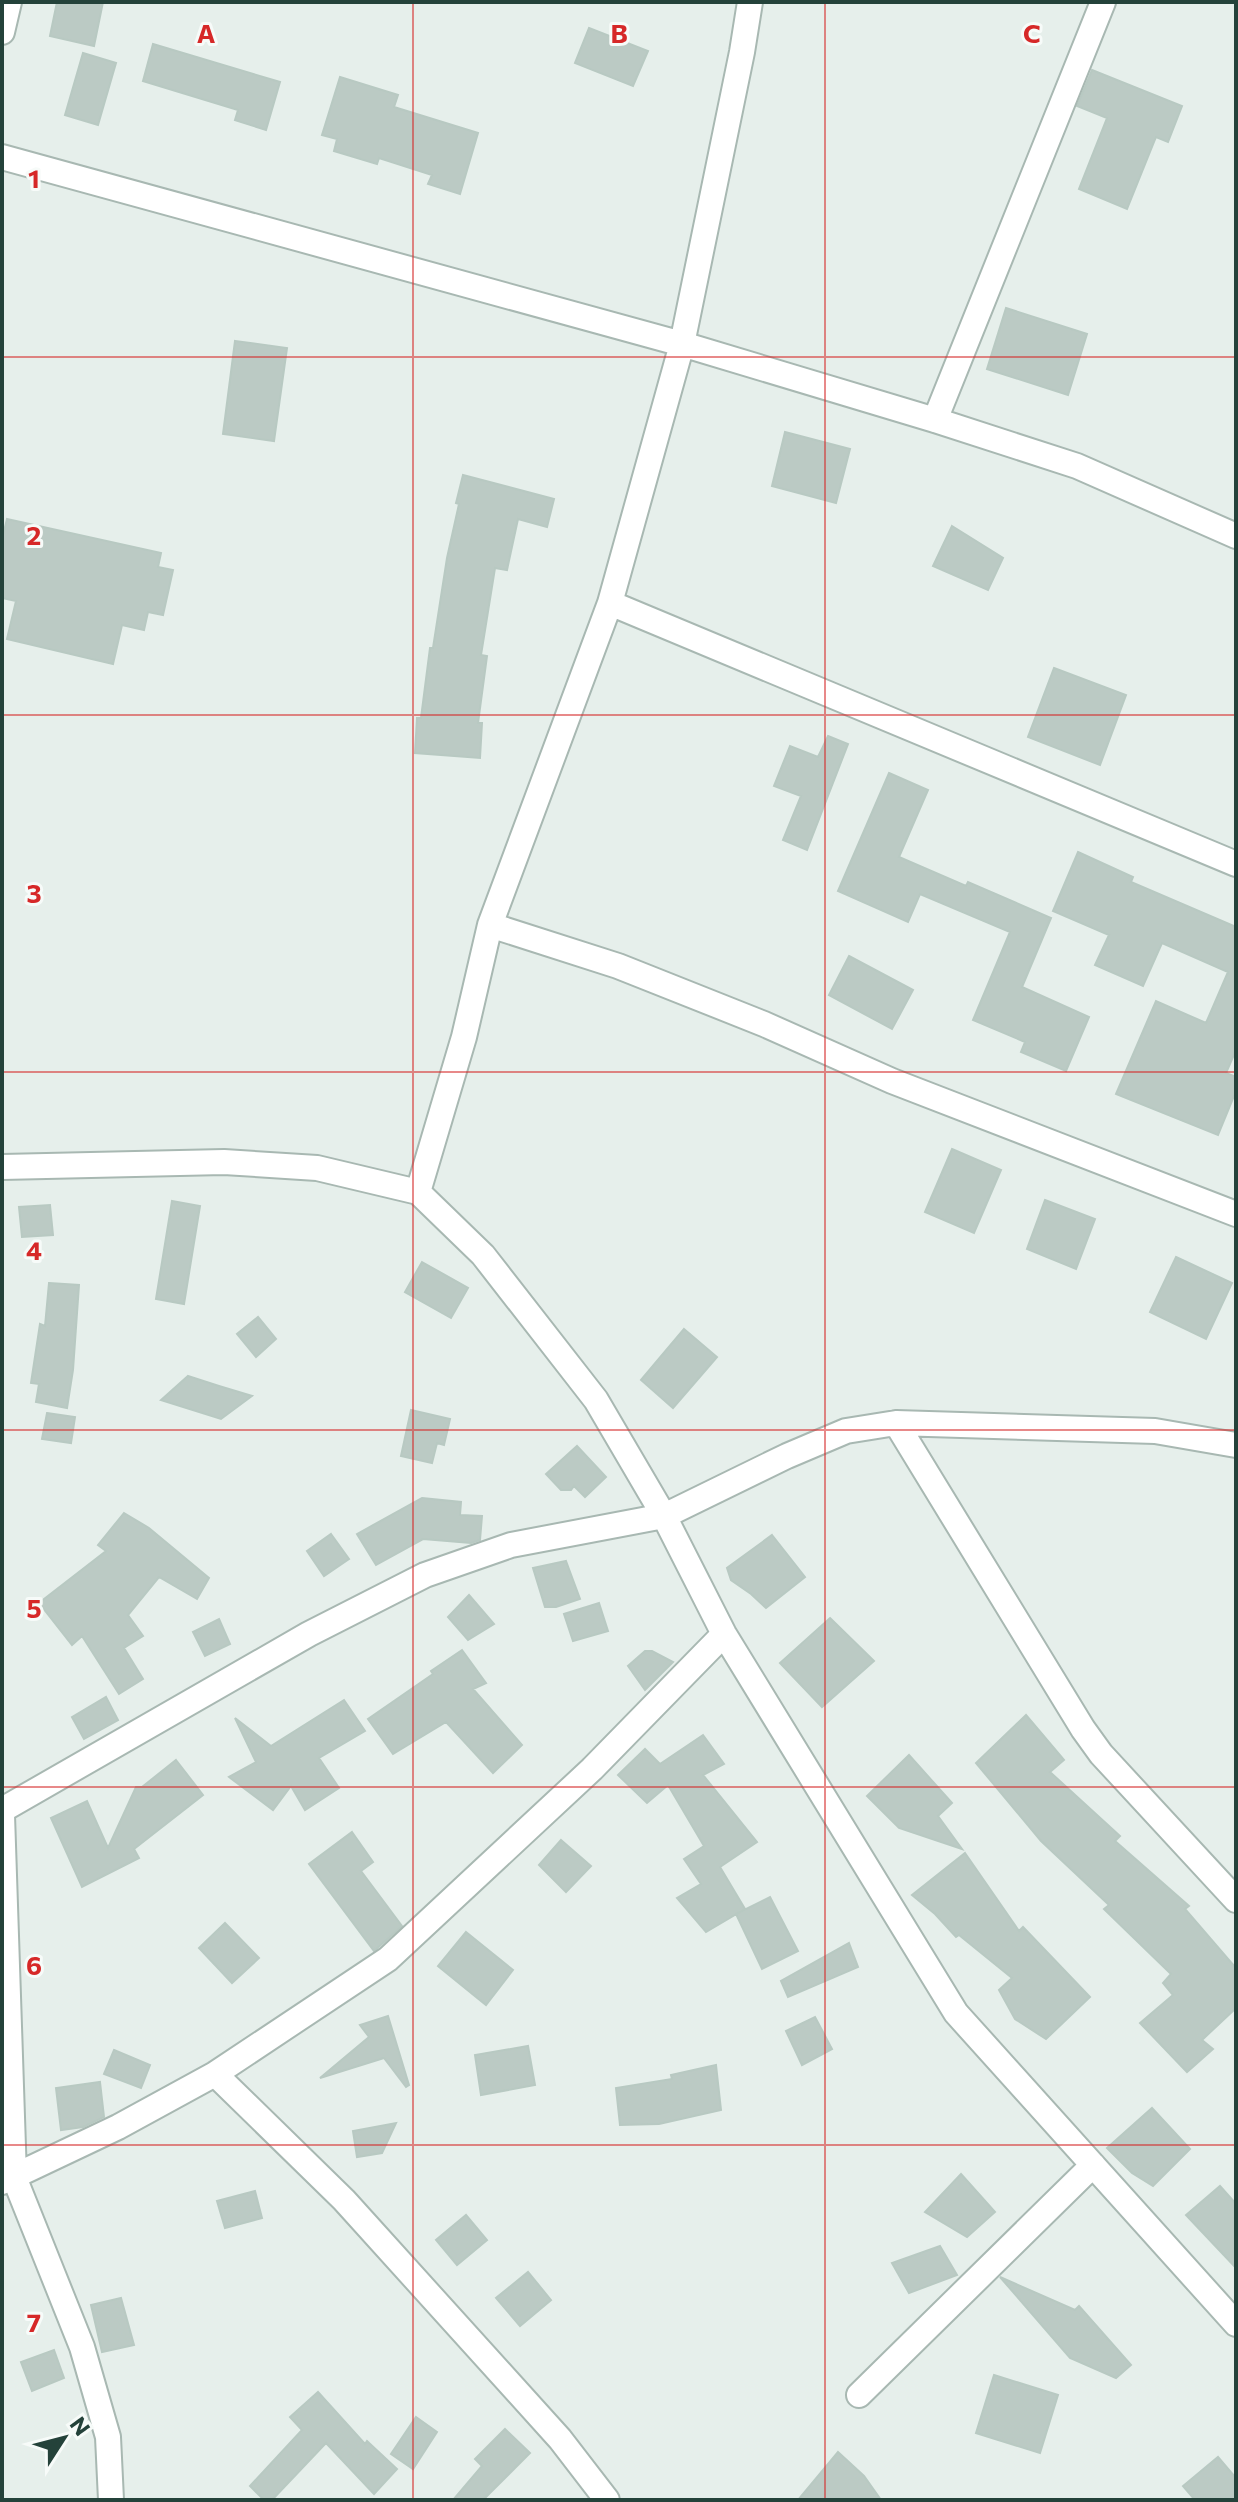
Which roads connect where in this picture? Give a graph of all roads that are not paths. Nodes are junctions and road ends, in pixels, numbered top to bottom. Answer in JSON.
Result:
{"nodes":[{"id":1,"x":9,"y":2,"type":"edge"},
{"id":2,"x":750,"y":2,"type":"edge"},
{"id":3,"x":1103,"y":2,"type":"edge"},
{"id":4,"x":2,"y":32,"type":"edge"},
{"id":5,"x":2,"y":157,"type":"edge"},
{"id":6,"x":682,"y":344,"type":"junction"},
{"id":7,"x":935,"y":420,"type":"junction"},
{"id":8,"x":1236,"y":536,"type":"edge"},
{"id":9,"x":610,"y":603,"type":"junction"},
{"id":10,"x":1236,"y":864,"type":"edge"},
{"id":11,"x":490,"y":925,"type":"junction"},
{"id":12,"x":2,"y":1167,"type":"edge"},
{"id":13,"x":418,"y":1192,"type":"junction"},
{"id":14,"x":1234,"y":1209,"type":"edge"},
{"id":15,"x":896,"y":1423,"type":"junction"},
{"id":16,"x":1236,"y":1445,"type":"edge"},
{"id":17,"x":664,"y":1516,"type":"junction"},
{"id":18,"x":724,"y":1634,"type":"junction"},
{"id":19,"x":2,"y":1812,"type":"edge"},
{"id":20,"x":1236,"y":1900,"type":"edge"},
{"id":21,"x":215,"y":2074,"type":"junction"},
{"id":22,"x":1093,"y":2165,"type":"junction"},
{"id":23,"x":8,"y":2180,"type":"edge"},
{"id":24,"x":1236,"y":2324,"type":"edge"},
{"id":25,"x":859,"y":2395,"type":"dead end"},
{"id":26,"x":111,"y":2500,"type":"edge"},
{"id":27,"x":607,"y":2500,"type":"edge"}],
"edges":[{"from":1,"to":4,"type":"street"},
{"from":2,"to":6,"type":"street"},
{"from":3,"to":7,"type":"street"},
{"from":5,"to":6,"type":"street"},
{"from":6,"to":7,"type":"street"},
{"from":6,"to":9,"type":"street"},
{"from":7,"to":8,"type":"street"},
{"from":9,"to":10,"type":"street"},
{"from":9,"to":11,"type":"street"},
{"from":11,"to":13,"type":"street"},
{"from":11,"to":14,"type":"street"},
{"from":12,"to":13,"type":"street"},
{"from":13,"to":17,"type":"street"},
{"from":15,"to":16,"type":"street"},
{"from":15,"to":17,"type":"street"},
{"from":15,"to":20,"type":"street"},
{"from":17,"to":18,"type":"street"},
{"from":17,"to":19,"type":"street"},
{"from":18,"to":21,"type":"street"},
{"from":18,"to":22,"type":"street"},
{"from":19,"to":23,"type":"street"},
{"from":21,"to":23,"type":"street"},
{"from":21,"to":27,"type":"street"},
{"from":22,"to":24,"type":"street"},
{"from":22,"to":25,"type":"street"},
{"from":23,"to":26,"type":"street"}]}
